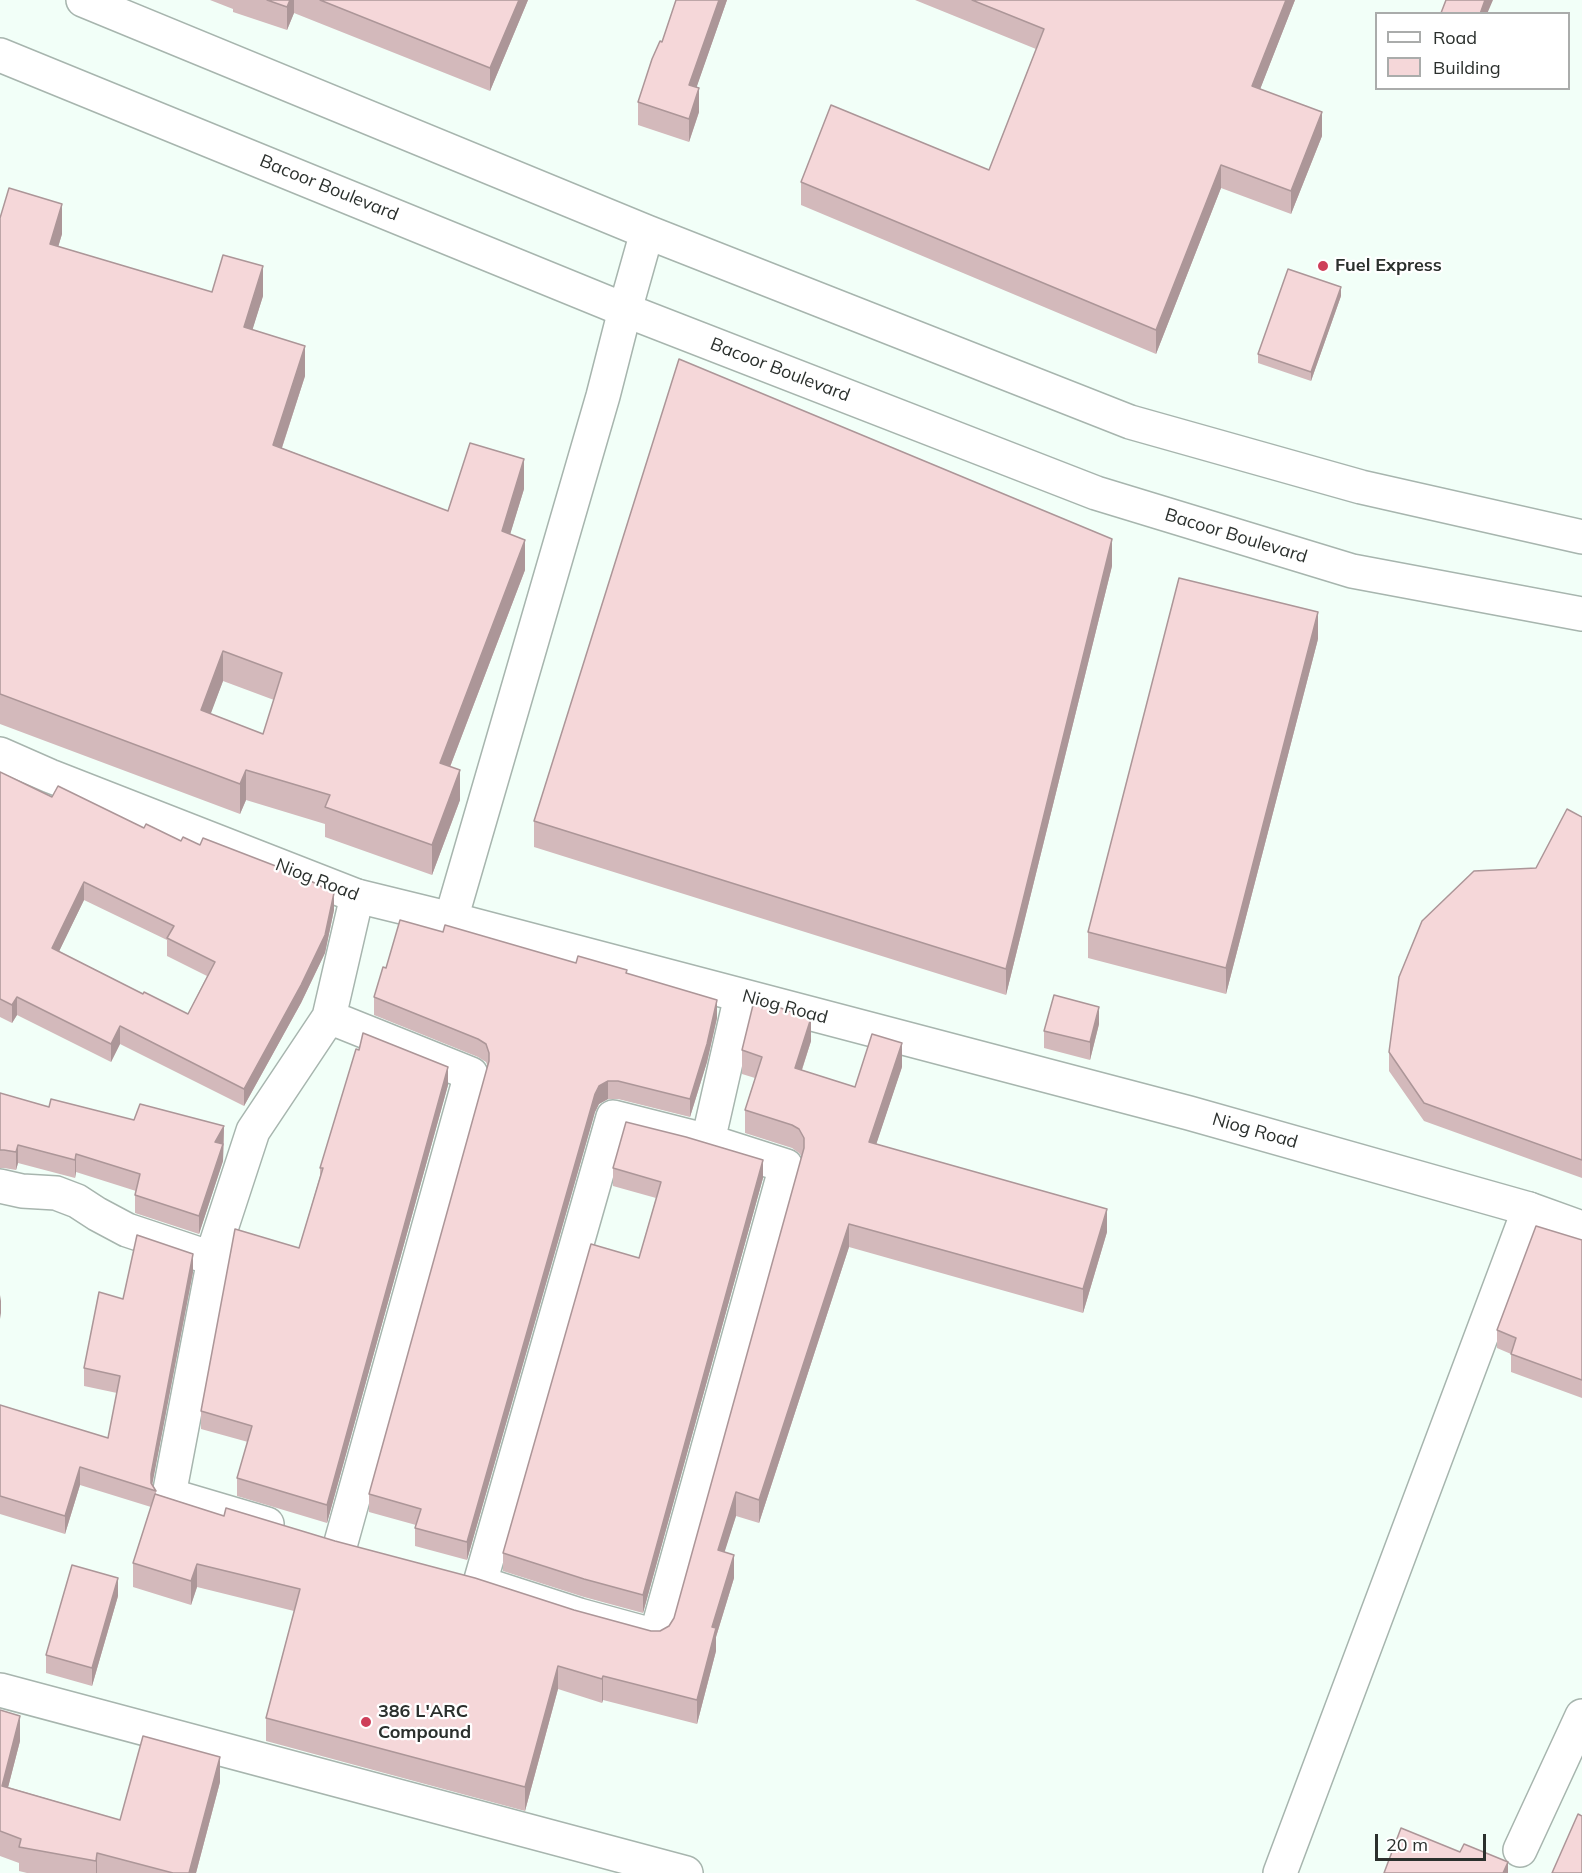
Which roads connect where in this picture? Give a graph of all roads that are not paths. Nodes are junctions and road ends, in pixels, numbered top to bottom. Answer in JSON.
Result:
{"nodes":[{"id":1,"x":83,"y":0,"type":"edge"},
{"id":2,"x":0,"y":55,"type":"edge"},
{"id":3,"x":647,"y":232,"type":"junction"},
{"id":4,"x":625,"y":310,"type":"junction"},
{"id":5,"x":1582,"y":537,"type":"edge"},
{"id":6,"x":1582,"y":614,"type":"edge"},
{"id":7,"x":0,"y":754,"type":"edge"},
{"id":8,"x":357,"y":896,"type":"junction"},
{"id":9,"x":451,"y":919,"type":"junction"},
{"id":10,"x":741,"y":996,"type":"junction"},
{"id":11,"x":329,"y":1017,"type":"junction"},
{"id":12,"x":708,"y":1141,"type":"junction"},
{"id":13,"x":0,"y":1186,"type":"edge"},
{"id":14,"x":1529,"y":1209,"type":"junction"},
{"id":15,"x":1582,"y":1228,"type":"edge"},
{"id":16,"x":214,"y":1259,"type":"junction"},
{"id":17,"x":317,"y":1539,"type":"junction"},
{"id":18,"x":372,"y":1555,"type":"edge"},
{"id":19,"x":448,"y":1575,"type":"edge"},
{"id":20,"x":480,"y":1583,"type":"junction"},
{"id":21,"x":0,"y":1690,"type":"edge"},
{"id":22,"x":1582,"y":1716,"type":"edge"},
{"id":23,"x":1520,"y":1850,"type":"dead end"},
{"id":24,"x":686,"y":1873,"type":"edge"},
{"id":25,"x":1280,"y":1873,"type":"edge"}],
"edges":[{"from":1,"to":3,"type":"street"},
{"from":2,"to":4,"type":"street","name":"Bacoor Boulevard"},
{"from":3,"to":4,"type":"street"},
{"from":3,"to":5,"type":"street"},
{"from":4,"to":6,"type":"street","name":"Bacoor Boulevard"},
{"from":4,"to":9,"type":"street"},
{"from":7,"to":8,"type":"street","name":"Niog Road"},
{"from":8,"to":9,"type":"street","name":"Niog Road"},
{"from":8,"to":11,"type":"street"},
{"from":9,"to":10,"type":"street","name":"Niog Road"},
{"from":10,"to":12,"type":"street"},
{"from":10,"to":14,"type":"street","name":"Niog Road"},
{"from":11,"to":16,"type":"street"},
{"from":11,"to":17,"type":"street"},
{"from":12,"to":20,"type":"street"},
{"from":12,"to":20,"type":"street"},
{"from":13,"to":16,"type":"street"},
{"from":14,"to":15,"type":"street","name":"Niog Road"},
{"from":14,"to":25,"type":"street"},
{"from":16,"to":17,"type":"street"},
{"from":17,"to":18,"type":"street"},
{"from":19,"to":20,"type":"street"},
{"from":21,"to":24,"type":"street"},
{"from":22,"to":23,"type":"street"}]}
